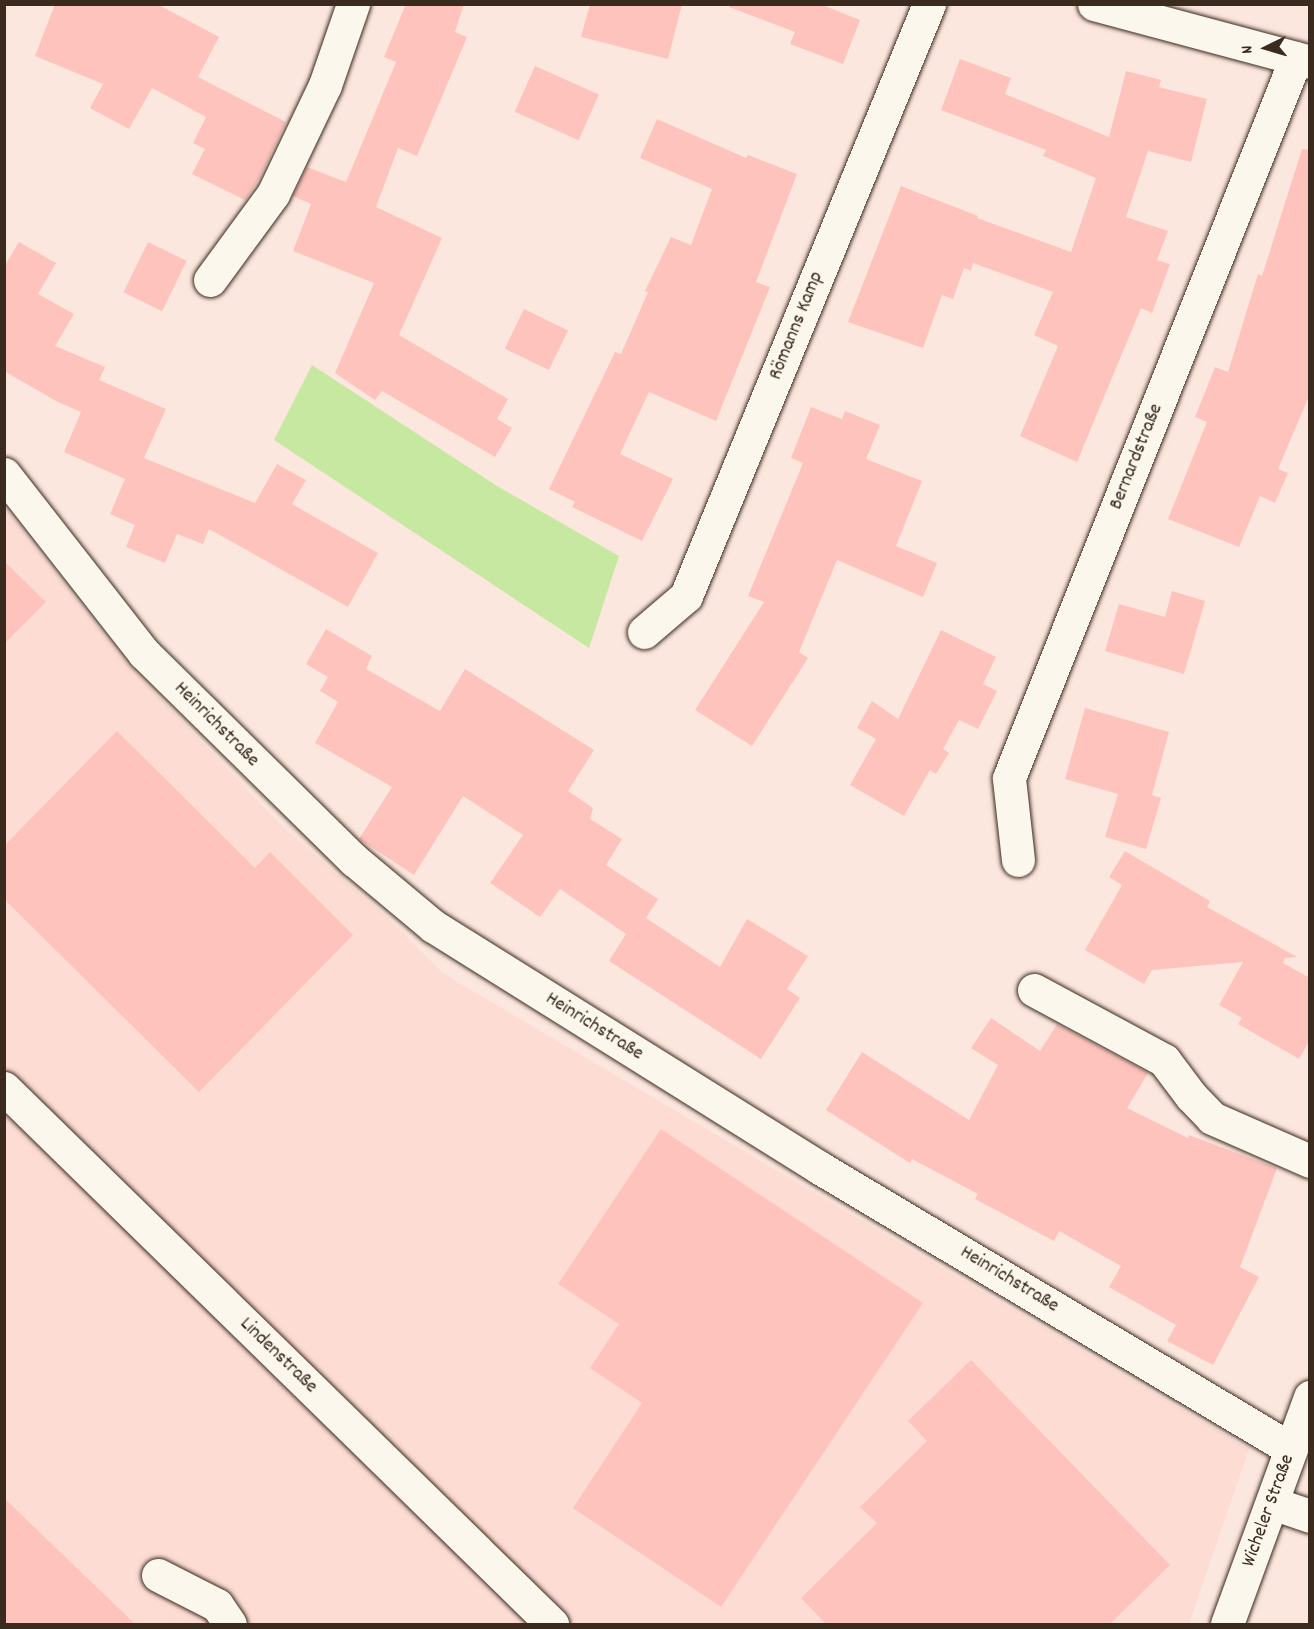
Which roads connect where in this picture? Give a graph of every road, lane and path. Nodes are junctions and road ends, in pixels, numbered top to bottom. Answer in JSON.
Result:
{"nodes":[{"id":1,"x":353,"y":4,"type":"edge"},
{"id":2,"x":929,"y":4,"type":"edge"},
{"id":3,"x":1094,"y":4,"type":"edge"},
{"id":4,"x":1303,"y":60,"type":"edge"},
{"id":5,"x":210,"y":280,"type":"dead end"},
{"id":6,"x":4,"y":474,"type":"edge"},
{"id":7,"x":644,"y":632,"type":"dead end"},
{"id":8,"x":1017,"y":860,"type":"dead end"},
{"id":9,"x":1034,"y":990,"type":"dead end"},
{"id":10,"x":4,"y":1088,"type":"edge"},
{"id":11,"x":1310,"y":1161,"type":"edge"},
{"id":12,"x":1310,"y":1397,"type":"edge"},
{"id":13,"x":1291,"y":1449,"type":"junction"},
{"id":14,"x":1272,"y":1503,"type":"junction"},
{"id":15,"x":1310,"y":1515,"type":"edge"},
{"id":16,"x":158,"y":1575,"type":"dead end"},
{"id":17,"x":230,"y":1624,"type":"edge"},
{"id":18,"x":552,"y":1624,"type":"edge"},
{"id":19,"x":1227,"y":1624,"type":"edge"}],
"edges":[{"from":1,"to":5,"type":"street"},
{"from":2,"to":7,"type":"street","name":"Römanns Kamp"},
{"from":3,"to":4,"type":"street"},
{"from":4,"to":8,"type":"street","name":"Bernardstraße"},
{"from":6,"to":13,"type":"street","name":"Heinrichstraße"},
{"from":9,"to":11,"type":"street"},
{"from":10,"to":18,"type":"street","name":"Lindenstraße"},
{"from":12,"to":13,"type":"street","name":"Wicheler Straße"},
{"from":13,"to":14,"type":"street","name":"Wicheler Straße"},
{"from":14,"to":15,"type":"street"},
{"from":14,"to":19,"type":"street","name":"Wicheler Straße"},
{"from":16,"to":17,"type":"street"}]}
